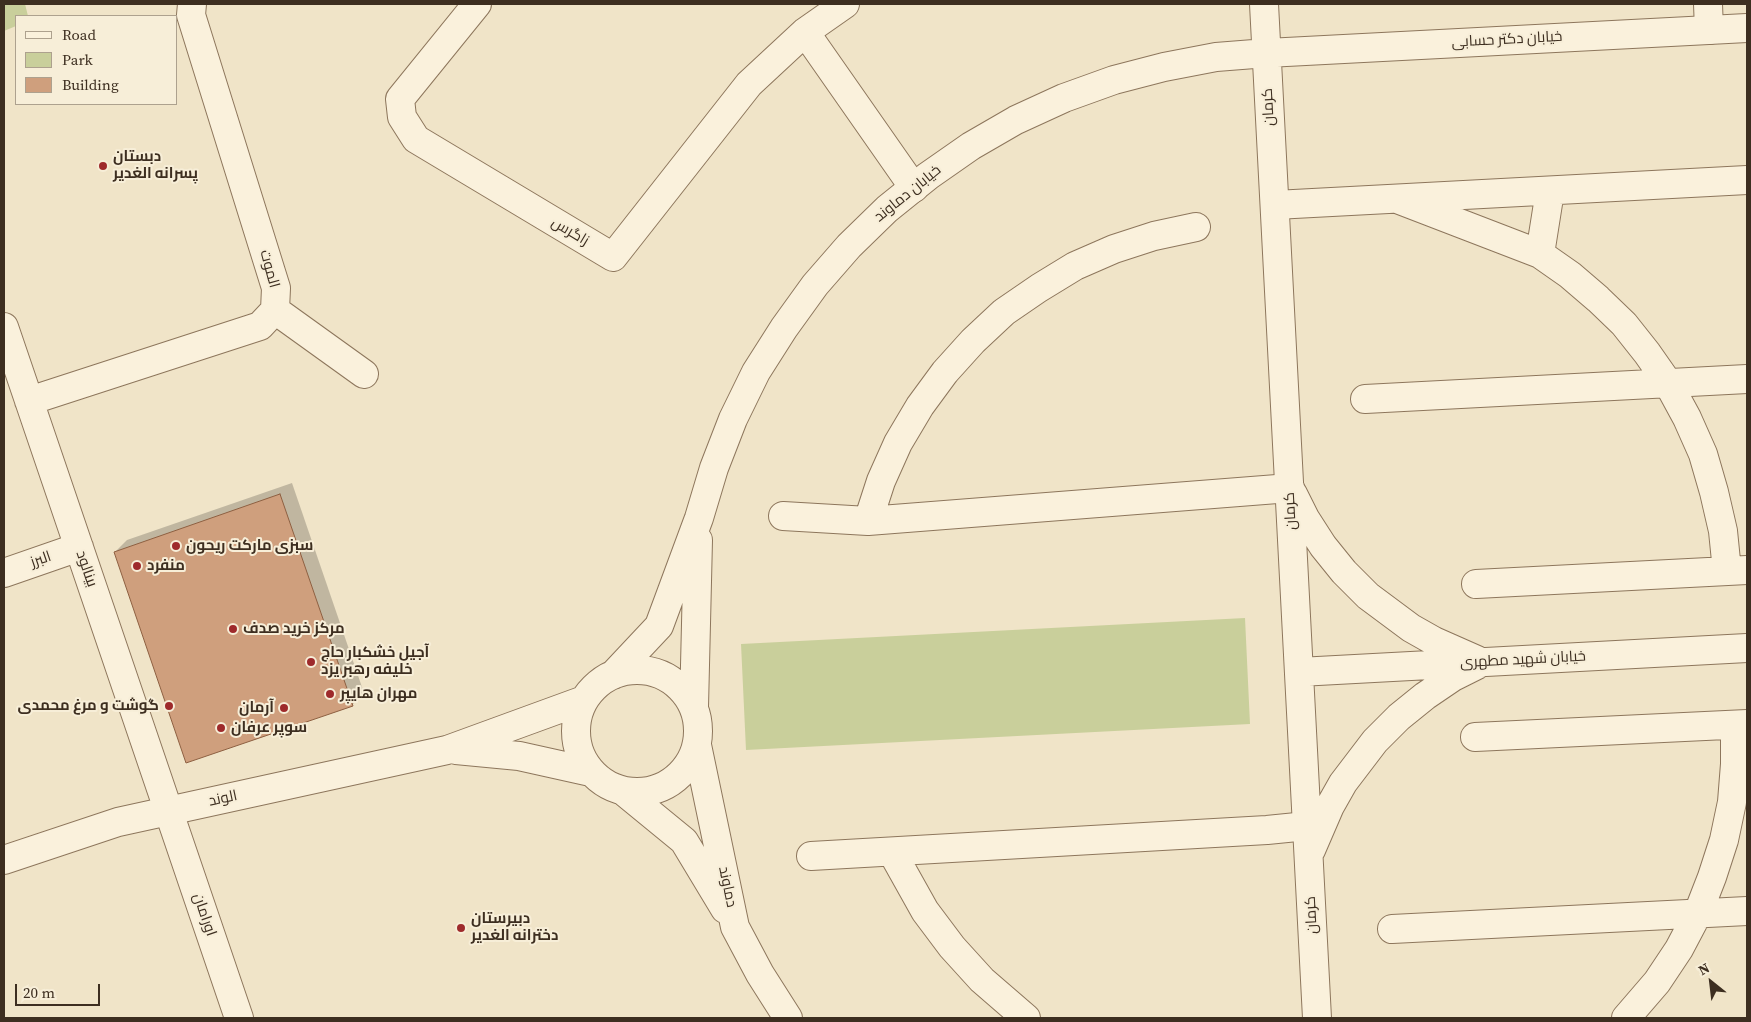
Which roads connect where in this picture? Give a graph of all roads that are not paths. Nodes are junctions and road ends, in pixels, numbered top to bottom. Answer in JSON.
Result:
{"nodes":[{"id":1,"x":192,"y":4,"type":"edge"},
{"id":2,"x":477,"y":4,"type":"edge"},
{"id":3,"x":844,"y":4,"type":"edge"},
{"id":4,"x":1264,"y":4,"type":"edge"},
{"id":5,"x":1709,"y":17,"type":"edge"},
{"id":6,"x":1747,"y":28,"type":"edge"},
{"id":7,"x":804,"y":32,"type":"junction"},
{"id":8,"x":1267,"y":53,"type":"junction"},
{"id":9,"x":1747,"y":180,"type":"edge"},
{"id":10,"x":914,"y":188,"type":"junction"},
{"id":11,"x":1550,"y":191,"type":"junction"},
{"id":12,"x":1398,"y":199,"type":"junction"},
{"id":13,"x":1275,"y":206,"type":"junction"},
{"id":14,"x":1196,"y":227,"type":"dead end"},
{"id":15,"x":1540,"y":254,"type":"junction"},
{"id":16,"x":275,"y":310,"type":"junction"},
{"id":17,"x":4,"y":327,"type":"edge"},
{"id":18,"x":364,"y":374,"type":"dead end"},
{"id":19,"x":1747,"y":380,"type":"edge"},
{"id":20,"x":1668,"y":384,"type":"junction"},
{"id":21,"x":1365,"y":399,"type":"dead end"},
{"id":22,"x":29,"y":400,"type":"junction"},
{"id":23,"x":1290,"y":488,"type":"junction"},
{"id":24,"x":783,"y":516,"type":"dead end"},
{"id":25,"x":699,"y":518,"type":"junction"},
{"id":26,"x":868,"y":521,"type":"junction"},
{"id":27,"x":79,"y":547,"type":"junction"},
{"id":28,"x":1737,"y":570,"type":"edge"},
{"id":29,"x":4,"y":572,"type":"edge"},
{"id":30,"x":1476,"y":584,"type":"dead end"},
{"id":31,"x":1747,"y":648,"type":"edge"},
{"id":32,"x":1483,"y":662,"type":"junction"},
{"id":33,"x":1299,"y":672,"type":"junction"},
{"id":34,"x":613,"y":674,"type":"junction"},
{"id":35,"x":584,"y":700,"type":"junction"},
{"id":36,"x":694,"y":707,"type":"junction"},
{"id":37,"x":1741,"y":725,"type":"edge"},
{"id":38,"x":1475,"y":738,"type":"dead end"},
{"id":39,"x":697,"y":744,"type":"junction"},
{"id":40,"x":447,"y":750,"type":"junction"},
{"id":41,"x":590,"y":772,"type":"junction"},
{"id":42,"x":624,"y":791,"type":"junction"},
{"id":43,"x":168,"y":811,"type":"junction"},
{"id":44,"x":1307,"y":826,"type":"junction"},
{"id":45,"x":892,"y":852,"type":"junction"},
{"id":46,"x":811,"y":856,"type":"dead end"},
{"id":47,"x":1308,"y":856,"type":"junction"},
{"id":48,"x":4,"y":860,"type":"edge"},
{"id":49,"x":1747,"y":911,"type":"edge"},
{"id":50,"x":1698,"y":913,"type":"junction"},
{"id":51,"x":736,"y":927,"type":"junction"},
{"id":52,"x":1392,"y":929,"type":"dead end"},
{"id":53,"x":239,"y":1018,"type":"edge"},
{"id":54,"x":788,"y":1018,"type":"edge"},
{"id":55,"x":1026,"y":1018,"type":"edge"},
{"id":56,"x":1317,"y":1018,"type":"edge"},
{"id":57,"x":1626,"y":1018,"type":"edge"}],
"edges":[{"from":1,"to":16,"type":"street","name":"الموت"},
{"from":2,"to":7,"type":"street","name":"زاگرس"},
{"from":3,"to":7,"type":"street","name":"زاگرس"},
{"from":4,"to":8,"type":"street","name":"کرمان"},
{"from":5,"to":6,"type":"street","name":"خیابان دکتر حسابی"},
{"from":5,"to":8,"type":"street","name":"خیابان دکتر حسابی"},
{"from":7,"to":10,"type":"street"},
{"from":8,"to":10,"type":"street","name":"خیابان دماوند"},
{"from":8,"to":13,"type":"street","name":"کرمان"},
{"from":9,"to":11,"type":"street"},
{"from":10,"to":25,"type":"street","name":"خیابان دماوند"},
{"from":11,"to":12,"type":"street"},
{"from":11,"to":15,"type":"street"},
{"from":12,"to":13,"type":"street"},
{"from":12,"to":15,"type":"street"},
{"from":13,"to":23,"type":"street","name":"کرمان"},
{"from":14,"to":26,"type":"street"},
{"from":15,"to":20,"type":"street"},
{"from":16,"to":18,"type":"street"},
{"from":16,"to":22,"type":"street","name":"الموت"},
{"from":17,"to":22,"type":"street","name":"بینالود"},
{"from":19,"to":20,"type":"street"},
{"from":20,"to":21,"type":"street"},
{"from":20,"to":28,"type":"street"},
{"from":22,"to":27,"type":"street","name":"بینالود"},
{"from":23,"to":26,"type":"street"},
{"from":23,"to":32,"type":"street"},
{"from":23,"to":33,"type":"street","name":"کرمان"},
{"from":24,"to":26,"type":"street"},
{"from":25,"to":34,"type":"street"},
{"from":25,"to":36,"type":"street"},
{"from":27,"to":29,"type":"street","name":"البرز"},
{"from":27,"to":43,"type":"street","name":"بینالود"},
{"from":28,"to":30,"type":"street"},
{"from":31,"to":32,"type":"street","name":"خیابان شهید مطهری"},
{"from":32,"to":33,"type":"street","name":"خیابان شهید مطهری"},
{"from":32,"to":47,"type":"street"},
{"from":33,"to":44,"type":"street","name":"کرمان"},
{"from":34,"to":35,"type":"street"},
{"from":34,"to":36,"type":"street"},
{"from":35,"to":40,"type":"street"},
{"from":35,"to":41,"type":"street"},
{"from":36,"to":39,"type":"street"},
{"from":37,"to":38,"type":"street"},
{"from":37,"to":50,"type":"street"},
{"from":39,"to":42,"type":"street"},
{"from":39,"to":51,"type":"street","name":"دماوند"},
{"from":40,"to":41,"type":"street"},
{"from":40,"to":43,"type":"street","name":"الوند"},
{"from":41,"to":42,"type":"street"},
{"from":42,"to":51,"type":"street"},
{"from":43,"to":48,"type":"street","name":"الوند"},
{"from":43,"to":53,"type":"street","name":"اورامان"},
{"from":44,"to":45,"type":"street"},
{"from":44,"to":47,"type":"street","name":"کرمان"},
{"from":45,"to":46,"type":"street"},
{"from":45,"to":55,"type":"street"},
{"from":47,"to":56,"type":"street","name":"کرمان"},
{"from":49,"to":50,"type":"street"},
{"from":50,"to":52,"type":"street"},
{"from":50,"to":57,"type":"street"},
{"from":51,"to":54,"type":"street","name":"دماوند"}]}
